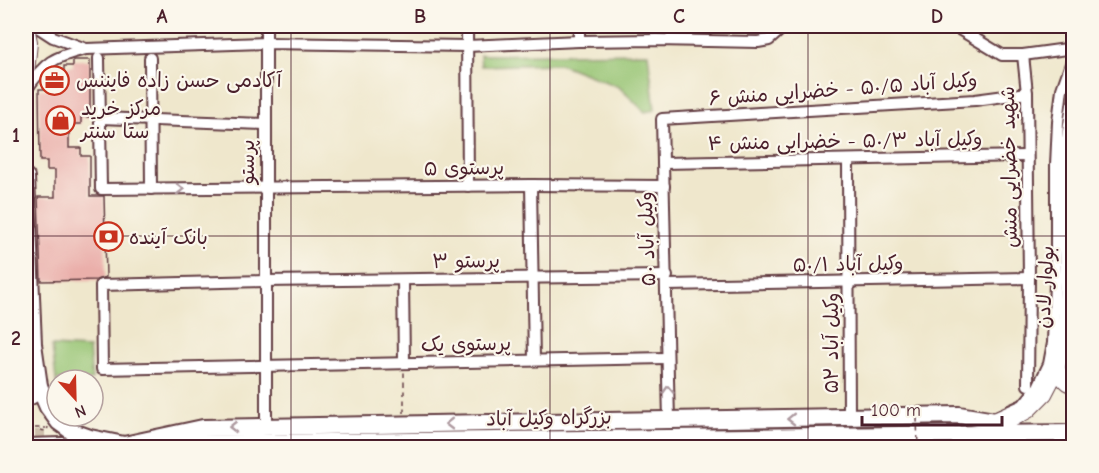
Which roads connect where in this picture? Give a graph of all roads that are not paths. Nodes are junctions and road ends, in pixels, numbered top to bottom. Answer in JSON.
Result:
{"nodes":[{"id":1,"x":27,"y":26,"type":"edge"},
{"id":2,"x":36,"y":26,"type":"edge"},
{"id":3,"x":266,"y":26,"type":"edge"},
{"id":4,"x":467,"y":26,"type":"edge"},
{"id":5,"x":579,"y":26,"type":"edge"},
{"id":6,"x":778,"y":26,"type":"edge"},
{"id":7,"x":954,"y":26,"type":"edge"},
{"id":8,"x":579,"y":41,"type":"junction"},
{"id":9,"x":266,"y":43,"type":"junction"},
{"id":10,"x":467,"y":46,"type":"junction"},
{"id":11,"x":1074,"y":48,"type":"edge"},
{"id":12,"x":86,"y":49,"type":"junction"},
{"id":13,"x":1023,"y":55,"type":"junction"},
{"id":14,"x":1074,"y":55,"type":"edge"},
{"id":15,"x":27,"y":57,"type":"edge"},
{"id":16,"x":99,"y":58,"type":"dead end"},
{"id":17,"x":150,"y":58,"type":"dead end"},
{"id":18,"x":26,"y":83,"type":"edge"},
{"id":19,"x":26,"y":90,"type":"edge"},
{"id":20,"x":1027,"y":93,"type":"junction"},
{"id":21,"x":1074,"y":105,"type":"edge"},
{"id":22,"x":100,"y":118,"type":"junction"},
{"id":23,"x":662,"y":119,"type":"joint"},
{"id":24,"x":150,"y":120,"type":"junction"},
{"id":25,"x":265,"y":124,"type":"junction"},
{"id":26,"x":1027,"y":156,"type":"junction"},
{"id":27,"x":848,"y":160,"type":"junction"},
{"id":28,"x":663,"y":163,"type":"junction"},
{"id":29,"x":26,"y":177,"type":"edge"},
{"id":30,"x":531,"y":185,"type":"junction"},
{"id":31,"x":468,"y":186,"type":"junction"},
{"id":32,"x":664,"y":186,"type":"junction"},
{"id":33,"x":265,"y":188,"type":"junction"},
{"id":34,"x":151,"y":189,"type":"junction"},
{"id":35,"x":533,"y":278,"type":"junction"},
{"id":36,"x":1029,"y":278,"type":"junction"},
{"id":37,"x":403,"y":280,"type":"junction"},
{"id":38,"x":265,"y":281,"type":"junction"},
{"id":39,"x":667,"y":281,"type":"junction"},
{"id":40,"x":849,"y":283,"type":"junction"},
{"id":41,"x":666,"y":358,"type":"junction"},
{"id":42,"x":534,"y":360,"type":"junction"},
{"id":43,"x":404,"y":363,"type":"junction"},
{"id":44,"x":266,"y":365,"type":"junction"},
{"id":45,"x":102,"y":368,"type":"edge"},
{"id":46,"x":105,"y":369,"type":"edge"},
{"id":47,"x":1058,"y":369,"type":"junction"},
{"id":48,"x":1028,"y":385,"type":"dead end"},
{"id":49,"x":39,"y":386,"type":"junction"},
{"id":50,"x":1074,"y":386,"type":"edge"},
{"id":51,"x":26,"y":398,"type":"edge"},
{"id":52,"x":849,"y":418,"type":"junction"},
{"id":53,"x":696,"y":420,"type":"junction"},
{"id":54,"x":919,"y":420,"type":"road end"},
{"id":55,"x":669,"y":421,"type":"junction"},
{"id":56,"x":1007,"y":423,"type":"joint"},
{"id":57,"x":266,"y":427,"type":"junction"},
{"id":58,"x":984,"y":427,"type":"junction"},
{"id":59,"x":1074,"y":433,"type":"edge"},
{"id":60,"x":726,"y":436,"type":"junction"},
{"id":61,"x":124,"y":445,"type":"junction"},
{"id":62,"x":26,"y":447,"type":"edge"}],
"edges":[{"from":1,"to":15,"type":"main road"},
{"from":2,"to":12,"type":"street"},
{"from":3,"to":9,"type":"street","name":"پرستو"},
{"from":4,"to":10,"type":"street"},
{"from":5,"to":8,"type":"street"},
{"from":6,"to":8,"type":"street"},
{"from":7,"to":13,"type":"street"},
{"from":8,"to":10,"type":"street"},
{"from":9,"to":10,"type":"street"},
{"from":9,"to":12,"type":"street"},
{"from":9,"to":25,"type":"street","name":"پرستو"},
{"from":10,"to":31,"type":"street"},
{"from":11,"to":13,"type":"street"},
{"from":12,"to":19,"type":"street"},
{"from":13,"to":20,"type":"street","name":"شهید خضرایی منش"},
{"from":14,"to":58,"type":"street"},
{"from":15,"to":18,"type":"main road"},
{"from":16,"to":22,"type":"street"},
{"from":17,"to":24,"type":"street"},
{"from":20,"to":23,"type":"street","name":"وکیل آباد ۵۰/۵ - خضرایی منش ۶"},
{"from":20,"to":26,"type":"street","name":"شهید خضرایی منش"},
{"from":21,"to":47,"type":"main road","name":"بولوار لادن"},
{"from":22,"to":24,"type":"street"},
{"from":22,"to":34,"type":"street","name":"پرستوی ۵"},
{"from":23,"to":28,"type":"street","name":"۵۰ وکیل آباد"},
{"from":24,"to":25,"type":"street"},
{"from":24,"to":34,"type":"street"},
{"from":25,"to":33,"type":"street","name":"پرستو"},
{"from":26,"to":27,"type":"street","name":"وکیل آباد ۵۰/۳ - خضرایی منش ۴"},
{"from":26,"to":36,"type":"street","name":"شهید خضرایی منش"},
{"from":27,"to":28,"type":"street","name":"وکیل آباد ۵۰/۳ - خضرایی منش ۴"},
{"from":27,"to":40,"type":"street","name":"۵۲ وکیل آباد"},
{"from":28,"to":32,"type":"street","name":"۵۰ وکیل آباد"},
{"from":29,"to":49,"type":"highway"},
{"from":30,"to":31,"type":"street","name":"پرستوی ۵"},
{"from":30,"to":32,"type":"street","name":"پرستوی ۵"},
{"from":30,"to":35,"type":"street"},
{"from":31,"to":33,"type":"street","name":"پرستوی ۵"},
{"from":32,"to":39,"type":"street","name":"۵۰ وکیل آباد"},
{"from":34,"to":33,"type":"street","name":"پرستوی ۵","one_way":true},
{"from":33,"to":38,"type":"street","name":"پرستو"},
{"from":35,"to":37,"type":"street","name":"پرستو ۳"},
{"from":35,"to":39,"type":"street","name":"پرستو ۳"},
{"from":35,"to":42,"type":"street"},
{"from":36,"to":40,"type":"street","name":"وکیل آباد ۵۰/۱"},
{"from":36,"to":48,"type":"street","name":"شهید خضرایی منش"},
{"from":37,"to":38,"type":"street","name":"پرستو ۳"},
{"from":37,"to":43,"type":"street"},
{"from":38,"to":44,"type":"street","name":"پرستو"},
{"from":38,"to":45,"type":"street","name":"پرستو ۳"},
{"from":39,"to":40,"type":"street","name":"وکیل آباد ۵۰/۱"},
{"from":39,"to":41,"type":"street","name":"۵۰ وکیل آباد"},
{"from":40,"to":52,"type":"street","name":"۵۲ وکیل آباد"},
{"from":41,"to":42,"type":"street","name":"پرستوی یک"},
{"from":55,"to":41,"type":"street","name":"۵۰ وکیل آباد","one_way":true},
{"from":42,"to":43,"type":"street","name":"پرستوی یک"},
{"from":43,"to":44,"type":"street","name":"پرستوی یک"},
{"from":44,"to":46,"type":"street","name":"پرستوی یک"},
{"from":44,"to":57,"type":"street","name":"پرستو"},
{"from":47,"to":50,"type":"main road"},
{"from":47,"to":56,"type":"main road","name":"بولوار لادن"},
{"from":49,"to":51,"type":"highway"},
{"from":49,"to":61,"type":"highway"},
{"from":52,"to":53,"type":"highway","one_way":true},
{"from":52,"to":58,"type":"highway"},
{"from":53,"to":55,"type":"highway"},
{"from":53,"to":60,"type":"highway"},
{"from":54,"to":58,"type":"street"},
{"from":55,"to":57,"type":"highway","one_way":true},
{"from":56,"to":58,"type":"highway"},
{"from":57,"to":61,"type":"highway","one_way":true},
{"from":58,"to":59,"type":"highway","name":"بزرگراه وکیل آباد"},
{"from":58,"to":60,"type":"highway","name":"بزرگراه وکیل آباد"},
{"from":60,"to":61,"type":"highway","name":"بزرگراه وکیل آباد"},
{"from":61,"to":62,"type":"highway","name":"بزرگراه وکیل آباد"}]}
